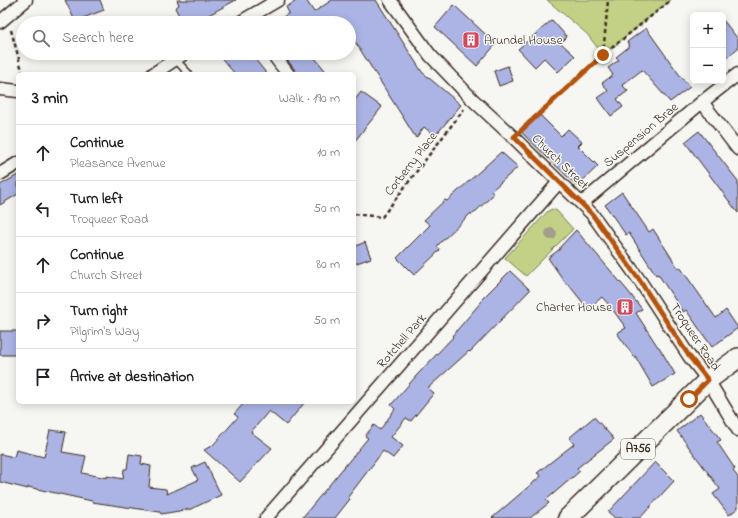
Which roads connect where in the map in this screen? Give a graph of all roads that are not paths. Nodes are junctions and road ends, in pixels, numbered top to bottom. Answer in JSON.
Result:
{"nodes":[{"id":1,"x":26,"y":0,"type":"edge"},
{"id":2,"x":278,"y":0,"type":"edge"},
{"id":3,"x":390,"y":0,"type":"edge"},
{"id":4,"x":254,"y":16,"type":"edge"},
{"id":5,"x":3,"y":19,"type":"edge"},
{"id":6,"x":174,"y":60,"type":"edge"},
{"id":7,"x":182,"y":60,"type":"edge"},
{"id":8,"x":277,"y":60,"type":"edge"},
{"id":9,"x":156,"y":72,"type":"edge"},
{"id":10,"x":188,"y":72,"type":"edge"},
{"id":11,"x":286,"y":72,"type":"edge"},
{"id":12,"x":738,"y":74,"type":"edge"},
{"id":13,"x":0,"y":89,"type":"edge"},
{"id":14,"x":16,"y":91,"type":"edge"},
{"id":15,"x":702,"y":102,"type":"junction"},
{"id":16,"x":738,"y":149,"type":"edge"},
{"id":17,"x":16,"y":164,"type":"edge"},
{"id":18,"x":0,"y":174,"type":"edge"},
{"id":19,"x":559,"y":182,"type":"junction"},
{"id":20,"x":582,"y":203,"type":"junction"},
{"id":21,"x":640,"y":281,"type":"joint"},
{"id":22,"x":738,"y":358,"type":"edge"},
{"id":23,"x":708,"y":380,"type":"junction"},
{"id":24,"x":738,"y":430,"type":"edge"},
{"id":25,"x":266,"y":518,"type":"edge"},
{"id":26,"x":568,"y":518,"type":"edge"}],
"edges":[{"from":1,"to":5,"type":"street"},
{"from":2,"to":4,"type":"street"},
{"from":3,"to":19,"type":"street","name":"Church Street"},
{"from":6,"to":9,"type":"street"},
{"from":7,"to":10,"type":"lane"},
{"from":8,"to":11,"type":"street"},
{"from":12,"to":15,"type":"street","name":"Suspension Brae"},
{"from":13,"to":14,"type":"street"},
{"from":15,"to":16,"type":"street"},
{"from":15,"to":20,"type":"street","name":"Suspension Brae"},
{"from":17,"to":18,"type":"street"},
{"from":19,"to":20,"type":"street","name":"Church Street"},
{"from":19,"to":25,"type":"street","name":"Rotchell Park"},
{"from":20,"to":21,"type":"street","name":"Church Street"},
{"from":21,"to":23,"type":"street","name":"Troqueer Road"},
{"from":22,"to":23,"type":"main road","number":"A756"},
{"from":23,"to":24,"type":"street","name":"Troqueer Road"},
{"from":23,"to":26,"type":"main road","number":"A756"}]}
